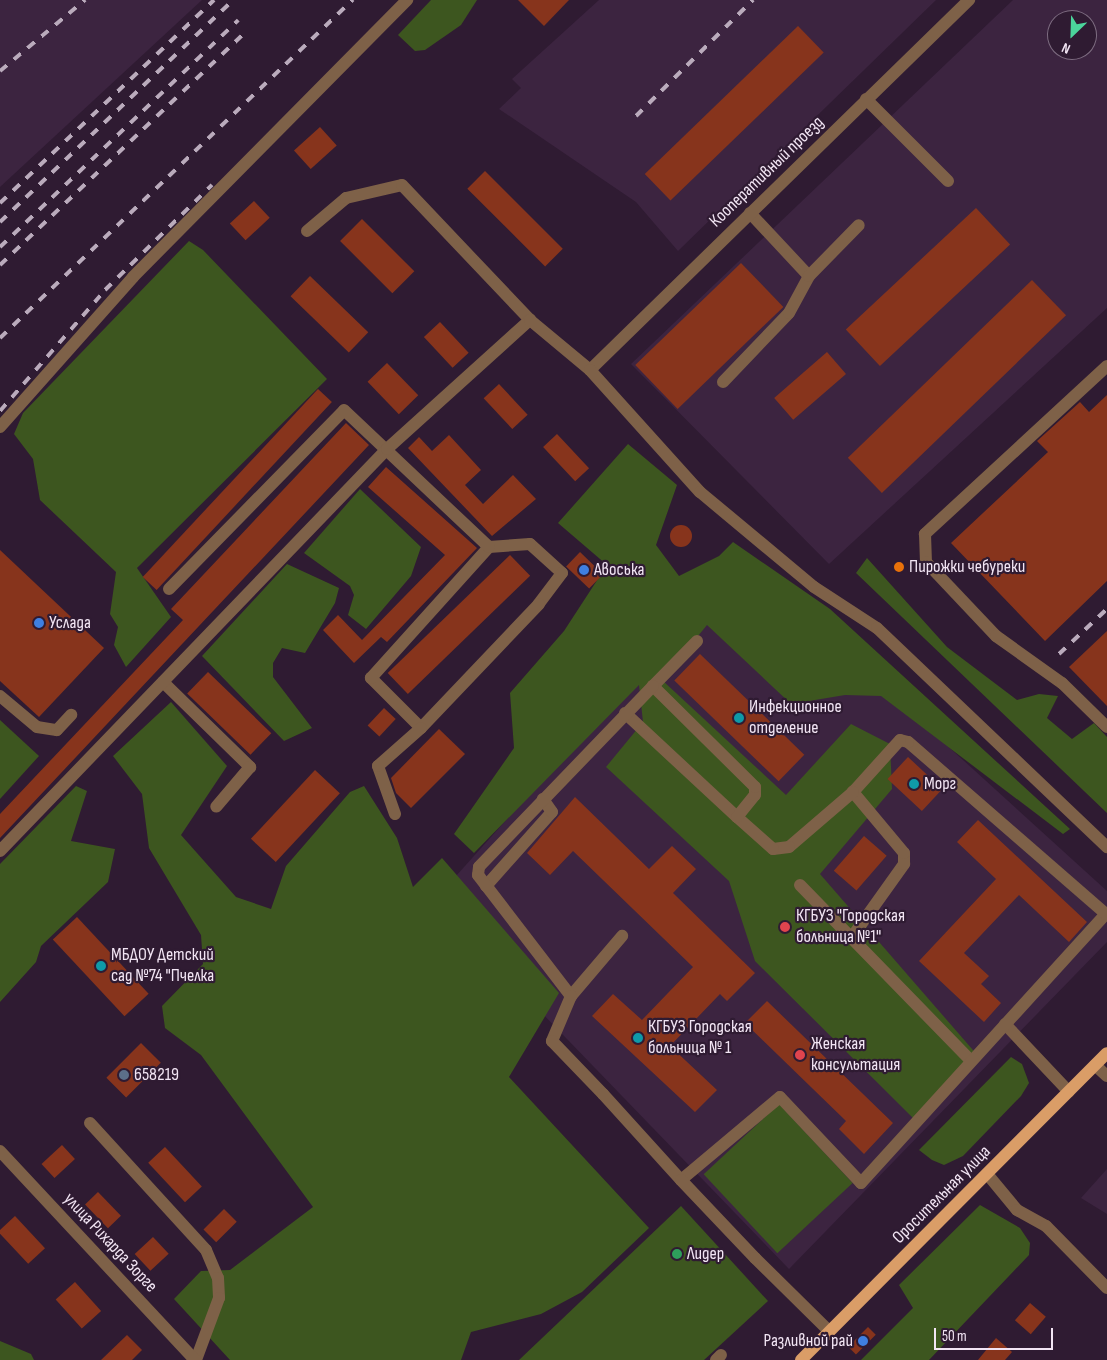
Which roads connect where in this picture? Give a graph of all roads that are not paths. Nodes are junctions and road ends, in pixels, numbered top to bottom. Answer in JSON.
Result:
{"nodes":[{"id":1,"x":408,"y":0,"type":"edge"},
{"id":2,"x":968,"y":0,"type":"edge"},
{"id":3,"x":866,"y":99,"type":"junction"},
{"id":4,"x":948,"y":181,"type":"dead end"},
{"id":5,"x":750,"y":213,"type":"junction"},
{"id":6,"x":858,"y":225,"type":"dead end"},
{"id":7,"x":308,"y":231,"type":"dead end"},
{"id":8,"x":809,"y":276,"type":"junction"},
{"id":9,"x":530,"y":320,"type":"junction"},
{"id":10,"x":1107,"y":366,"type":"edge"},
{"id":11,"x":590,"y":370,"type":"junction"},
{"id":12,"x":723,"y":382,"type":"dead end"},
{"id":13,"x":0,"y":427,"type":"edge"},
{"id":14,"x":387,"y":449,"type":"junction"},
{"id":15,"x":489,"y":548,"type":"junction"},
{"id":16,"x":169,"y":589,"type":"dead end"},
{"id":17,"x":697,"y":641,"type":"dead end"},
{"id":18,"x":163,"y":682,"type":"junction"},
{"id":19,"x":653,"y":686,"type":"junction"},
{"id":20,"x":0,"y":696,"type":"edge"},
{"id":21,"x":625,"y":713,"type":"junction"},
{"id":22,"x":71,"y":715,"type":"dead end"},
{"id":23,"x":1107,"y":727,"type":"edge"},
{"id":24,"x":420,"y":728,"type":"junction"},
{"id":25,"x":853,"y":792,"type":"junction"},
{"id":26,"x":543,"y":799,"type":"junction"},
{"id":27,"x":216,"y":807,"type":"dead end"},
{"id":28,"x":395,"y":814,"type":"dead end"},
{"id":29,"x":737,"y":817,"type":"junction"},
{"id":30,"x":1107,"y":847,"type":"edge"},
{"id":31,"x":0,"y":850,"type":"edge"},
{"id":32,"x":800,"y":884,"type":"dead end"},
{"id":33,"x":486,"y":886,"type":"junction"},
{"id":34,"x":622,"y":936,"type":"dead end"},
{"id":35,"x":852,"y":937,"type":"junction"},
{"id":36,"x":571,"y":996,"type":"junction"},
{"id":37,"x":1005,"y":1024,"type":"junction"},
{"id":38,"x":1107,"y":1052,"type":"edge"},
{"id":39,"x":971,"y":1061,"type":"junction"},
{"id":40,"x":1095,"y":1065,"type":"junction"},
{"id":41,"x":1107,"y":1076,"type":"edge"},
{"id":42,"x":1069,"y":1092,"type":"junction"},
{"id":43,"x":90,"y":1123,"type":"dead end"},
{"id":44,"x":0,"y":1151,"type":"edge"},
{"id":45,"x":988,"y":1175,"type":"junction"},
{"id":46,"x":681,"y":1180,"type":"junction"},
{"id":47,"x":1107,"y":1288,"type":"edge"},
{"id":48,"x":829,"y":1331,"type":"junction"},
{"id":49,"x":196,"y":1360,"type":"edge"},
{"id":50,"x":801,"y":1360,"type":"edge"}],
"edges":[{"from":1,"to":13,"type":"street"},
{"from":2,"to":3,"type":"street","name":"Кооперативный проезд"},
{"from":3,"to":4,"type":"street"},
{"from":3,"to":5,"type":"street","name":"Кооперативный проезд"},
{"from":5,"to":8,"type":"street"},
{"from":5,"to":11,"type":"street","name":"Кооперативный проезд"},
{"from":6,"to":8,"type":"street"},
{"from":7,"to":9,"type":"street"},
{"from":8,"to":12,"type":"street"},
{"from":9,"to":11,"type":"street"},
{"from":9,"to":14,"type":"street"},
{"from":10,"to":23,"type":"street"},
{"from":11,"to":30,"type":"street"},
{"from":14,"to":15,"type":"street"},
{"from":14,"to":16,"type":"street"},
{"from":14,"to":18,"type":"street"},
{"from":15,"to":24,"type":"street"},
{"from":15,"to":24,"type":"street"},
{"from":17,"to":19,"type":"street"},
{"from":18,"to":27,"type":"street"},
{"from":18,"to":31,"type":"street"},
{"from":19,"to":21,"type":"street"},
{"from":19,"to":29,"type":"street"},
{"from":20,"to":22,"type":"street"},
{"from":21,"to":26,"type":"street"},
{"from":21,"to":29,"type":"street"},
{"from":24,"to":28,"type":"street"},
{"from":25,"to":29,"type":"street"},
{"from":25,"to":35,"type":"street"},
{"from":25,"to":37,"type":"street"},
{"from":26,"to":33,"type":"street"},
{"from":26,"to":33,"type":"street"},
{"from":32,"to":35,"type":"street"},
{"from":33,"to":36,"type":"street"},
{"from":34,"to":36,"type":"street"},
{"from":35,"to":39,"type":"street"},
{"from":36,"to":46,"type":"street"},
{"from":37,"to":39,"type":"street"},
{"from":37,"to":42,"type":"street"},
{"from":38,"to":40,"type":"main road","name":"Оросительная улица"},
{"from":39,"to":46,"type":"street"},
{"from":40,"to":41,"type":"street"},
{"from":40,"to":42,"type":"main road","name":"Оросительная улица"},
{"from":42,"to":45,"type":"main road","name":"Оросительная улица"},
{"from":43,"to":49,"type":"street"},
{"from":44,"to":49,"type":"street","name":"улица Рихарда Зорге"},
{"from":45,"to":47,"type":"street"},
{"from":45,"to":48,"type":"main road","name":"Оросительная улица"},
{"from":46,"to":48,"type":"street"},
{"from":48,"to":50,"type":"main road","name":"Оросительная улица"}]}
